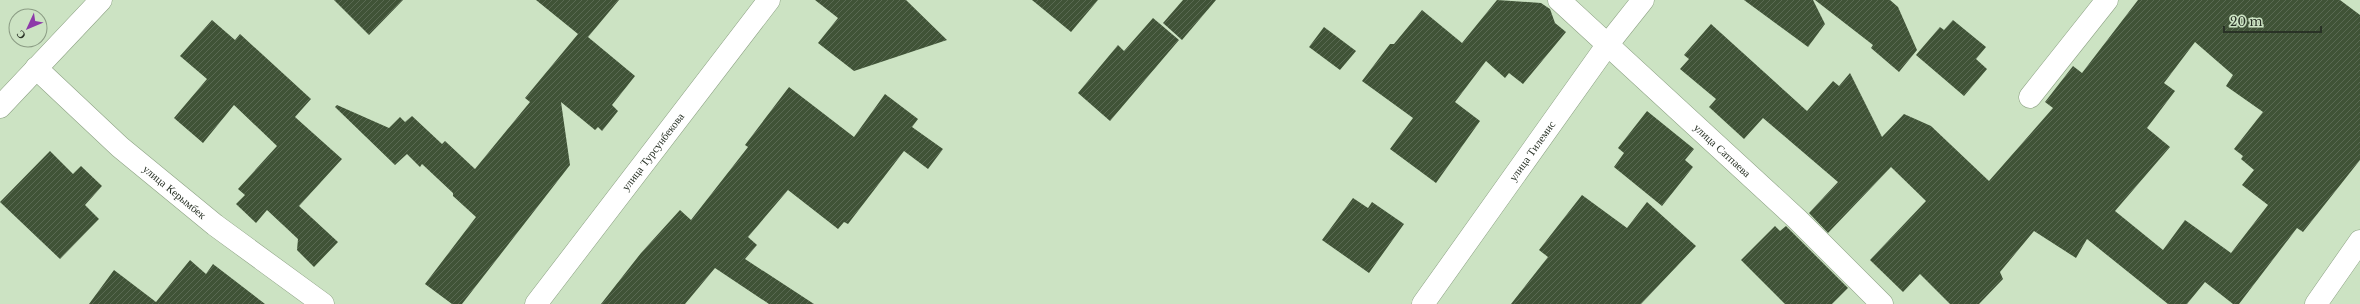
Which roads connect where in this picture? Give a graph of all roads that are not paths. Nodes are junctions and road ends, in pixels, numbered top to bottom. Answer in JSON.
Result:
{"nodes":[{"id":1,"x":100,"y":0,"type":"edge"},
{"id":2,"x":769,"y":0,"type":"edge"},
{"id":3,"x":1559,"y":0,"type":"edge"},
{"id":4,"x":1642,"y":0,"type":"edge"},
{"id":5,"x":2107,"y":0,"type":"edge"},
{"id":6,"x":1608,"y":44,"type":"junction"},
{"id":7,"x":36,"y":68,"type":"junction"},
{"id":8,"x":2030,"y":97,"type":"dead end"},
{"id":9,"x":0,"y":107,"type":"edge"},
{"id":10,"x":2360,"y":241,"type":"edge"},
{"id":11,"x":323,"y":304,"type":"edge"},
{"id":12,"x":536,"y":304,"type":"edge"},
{"id":13,"x":1423,"y":304,"type":"edge"},
{"id":14,"x":1882,"y":304,"type":"edge"},
{"id":15,"x":2316,"y":304,"type":"edge"}],
"edges":[{"from":1,"to":7,"type":"street"},
{"from":2,"to":12,"type":"street","name":"улица Турсунбекова"},
{"from":3,"to":6,"type":"street","name":"улица Сатпаева"},
{"from":4,"to":6,"type":"street","name":"улица Тилемис"},
{"from":5,"to":8,"type":"street"},
{"from":6,"to":13,"type":"street","name":"улица Тилемис"},
{"from":6,"to":14,"type":"street","name":"улица Сатпаева"},
{"from":7,"to":9,"type":"street"},
{"from":7,"to":11,"type":"street","name":"улица Керымбек"},
{"from":10,"to":15,"type":"street"}]}
